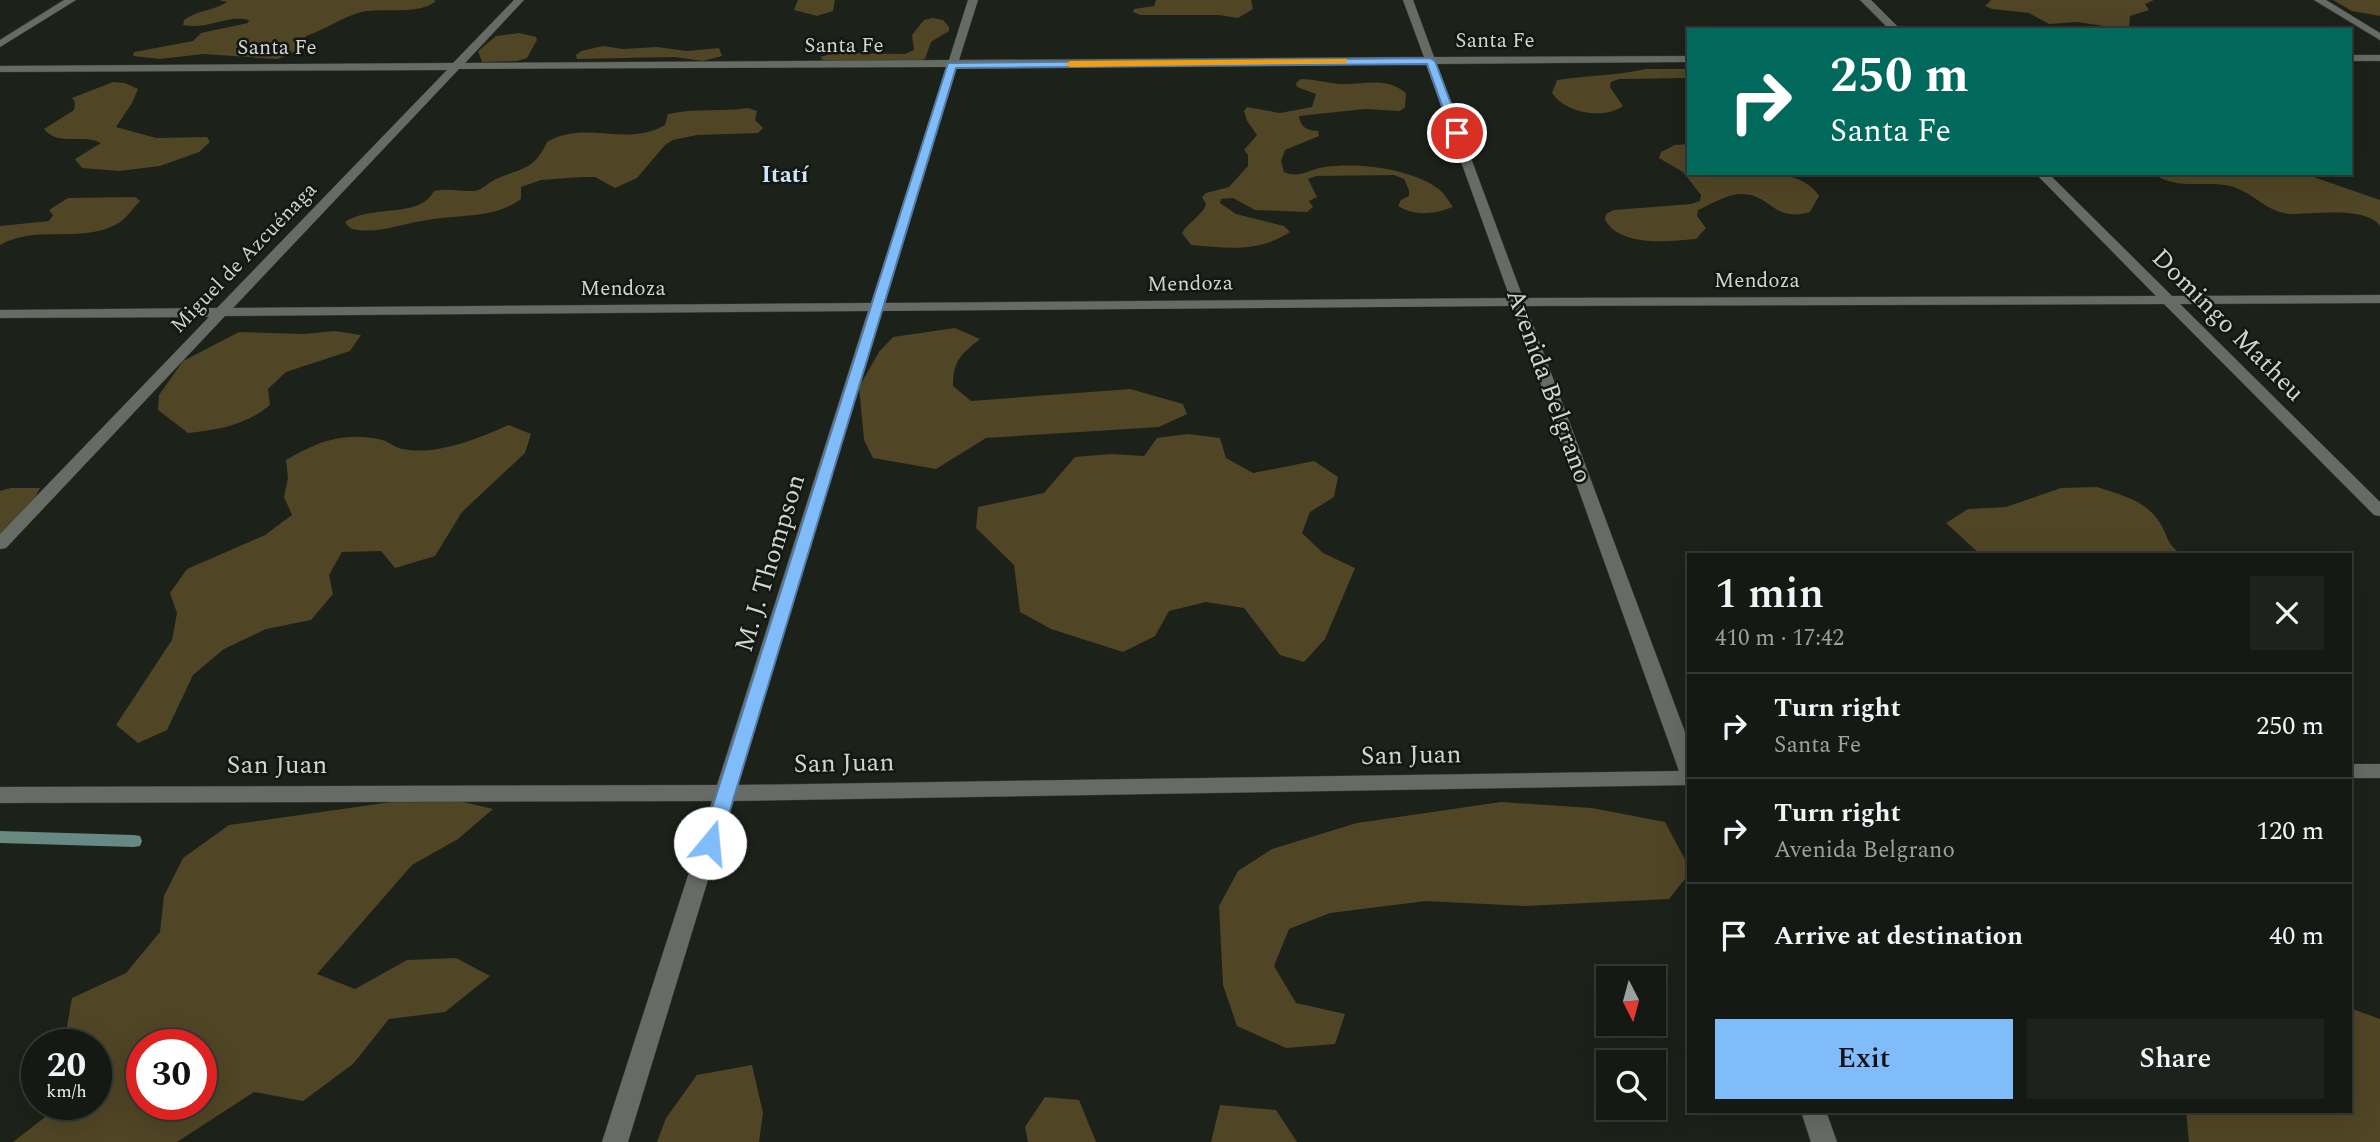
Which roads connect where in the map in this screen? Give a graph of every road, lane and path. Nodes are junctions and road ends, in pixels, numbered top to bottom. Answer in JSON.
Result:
{"nodes":[{"id":1,"x":71,"y":0,"type":"edge"},
{"id":2,"x":519,"y":0,"type":"edge"},
{"id":3,"x":973,"y":0,"type":"edge"},
{"id":4,"x":1408,"y":0,"type":"edge"},
{"id":5,"x":1865,"y":0,"type":"edge"},
{"id":6,"x":2319,"y":0,"type":"edge"},
{"id":7,"x":1894,"y":28,"type":"edge"},
{"id":8,"x":2380,"y":37,"type":"edge"},
{"id":9,"x":0,"y":44,"type":"edge"},
{"id":10,"x":2352,"y":58,"type":"edge"},
{"id":11,"x":2380,"y":58,"type":"edge"},
{"id":12,"x":1687,"y":59,"type":"edge"},
{"id":13,"x":1430,"y":61,"type":"junction"},
{"id":14,"x":457,"y":65,"type":"junction"},
{"id":15,"x":952,"y":65,"type":"junction"},
{"id":16,"x":0,"y":69,"type":"edge"},
{"id":17,"x":2042,"y":175,"type":"edge"},
{"id":18,"x":2380,"y":299,"type":"edge"},
{"id":19,"x":2168,"y":300,"type":"junction"},
{"id":20,"x":1519,"y":302,"type":"junction"},
{"id":21,"x":876,"y":309,"type":"junction"},
{"id":22,"x":220,"y":313,"type":"junction"},
{"id":23,"x":0,"y":314,"type":"edge"},
{"id":24,"x":2380,"y":511,"type":"edge"},
{"id":25,"x":0,"y":544,"type":"edge"},
{"id":26,"x":1687,"y":765,"type":"edge"},
{"id":27,"x":2352,"y":771,"type":"edge"},
{"id":28,"x":2380,"y":771,"type":"edge"},
{"id":29,"x":1687,"y":778,"type":"edge"},
{"id":30,"x":726,"y":793,"type":"junction"},
{"id":31,"x":0,"y":795,"type":"edge"},
{"id":32,"x":1814,"y":1113,"type":"edge"},
{"id":33,"x":615,"y":1142,"type":"edge"},
{"id":34,"x":1824,"y":1142,"type":"edge"}],
"edges":[{"from":1,"to":9,"type":"street"},
{"from":2,"to":14,"type":"street","name":"Miguel de Azcuénaga"},
{"from":3,"to":15,"type":"street","name":"M. J. Thompson"},
{"from":4,"to":13,"type":"street","name":"Avenida Belgrano"},
{"from":5,"to":7,"type":"street"},
{"from":6,"to":8,"type":"street"},
{"from":10,"to":11,"type":"street"},
{"from":12,"to":13,"type":"street","name":"Santa Fe"},
{"from":13,"to":15,"type":"street","name":"Santa Fe"},
{"from":13,"to":20,"type":"street","name":"Avenida Belgrano"},
{"from":14,"to":15,"type":"street","name":"Santa Fe"},
{"from":14,"to":16,"type":"street","name":"Santa Fe"},
{"from":14,"to":22,"type":"street","name":"Miguel de Azcuénaga"},
{"from":15,"to":21,"type":"street","name":"M. J. Thompson"},
{"from":17,"to":19,"type":"street","name":"Domingo Matheu"},
{"from":18,"to":19,"type":"street","name":"Mendoza"},
{"from":19,"to":20,"type":"street","name":"Mendoza"},
{"from":19,"to":24,"type":"street","name":"Domingo Matheu"},
{"from":20,"to":21,"type":"street","name":"Mendoza"},
{"from":20,"to":26,"type":"street","name":"Avenida Belgrano"},
{"from":21,"to":22,"type":"street","name":"Mendoza"},
{"from":21,"to":30,"type":"street","name":"M. J. Thompson"},
{"from":22,"to":23,"type":"street","name":"Mendoza"},
{"from":22,"to":25,"type":"street","name":"Miguel de Azcuénaga"},
{"from":27,"to":28,"type":"street"},
{"from":29,"to":30,"type":"street","name":"San Juan"},
{"from":30,"to":31,"type":"street","name":"San Juan"},
{"from":30,"to":33,"type":"street","name":"M. J. Thompson"},
{"from":32,"to":34,"type":"street"}]}
